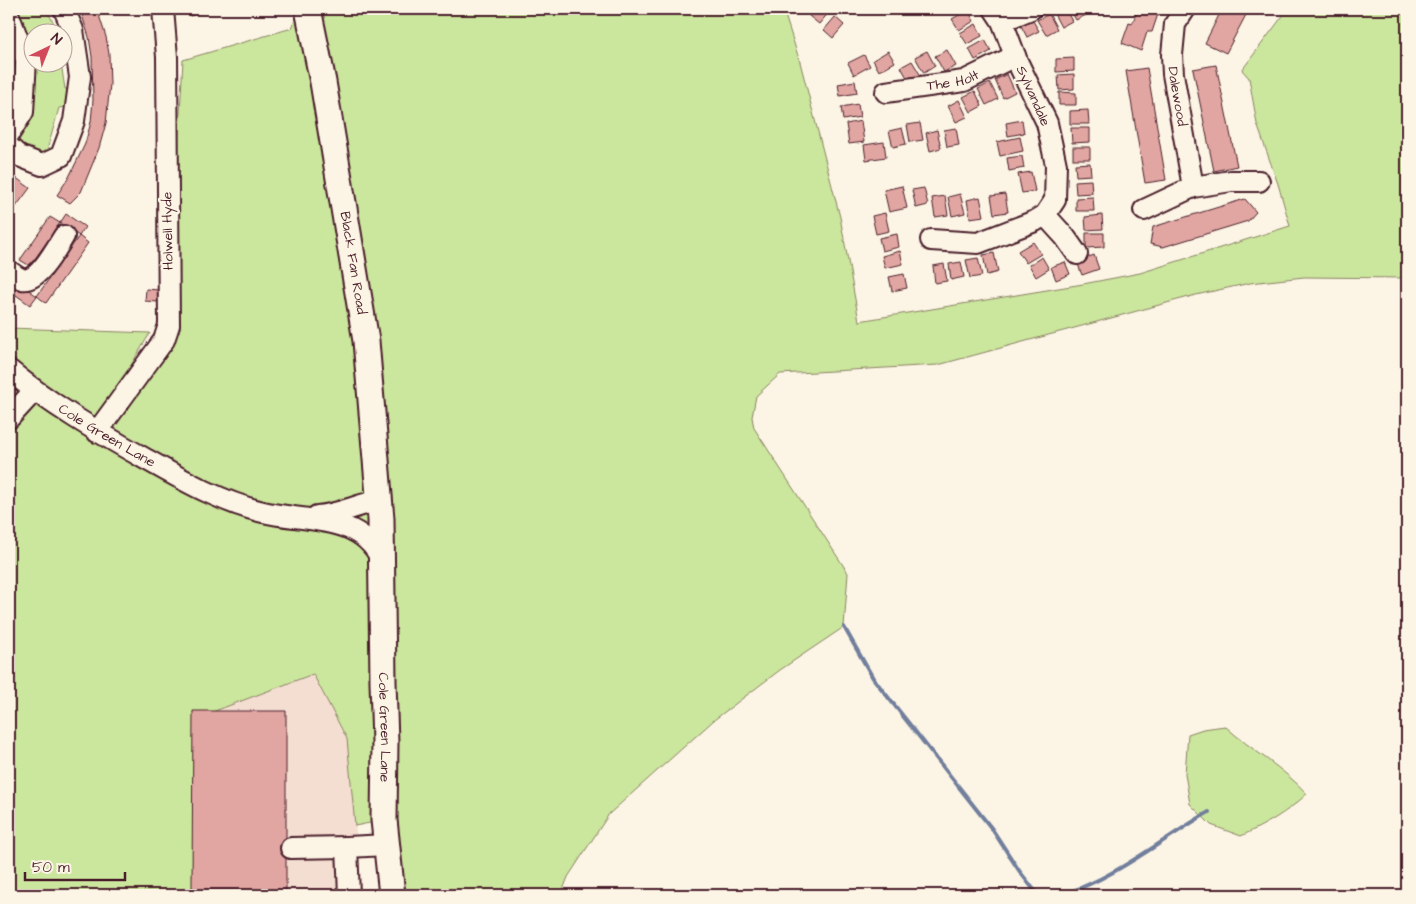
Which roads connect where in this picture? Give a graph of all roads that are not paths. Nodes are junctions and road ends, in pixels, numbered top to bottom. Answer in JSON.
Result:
{"nodes":[{"id":1,"x":64,"y":9,"type":"edge"},
{"id":2,"x":163,"y":9,"type":"edge"},
{"id":3,"x":308,"y":9,"type":"edge"},
{"id":4,"x":1031,"y":9,"type":"edge"},
{"id":5,"x":1185,"y":9,"type":"edge"},
{"id":6,"x":998,"y":15,"type":"edge"},
{"id":7,"x":9,"y":16,"type":"edge"},
{"id":8,"x":1015,"y":56,"type":"junction"},
{"id":9,"x":886,"y":92,"type":"dead end"},
{"id":10,"x":9,"y":134,"type":"edge"},
{"id":11,"x":9,"y":147,"type":"edge"},
{"id":12,"x":1259,"y":181,"type":"dead end"},
{"id":13,"x":1193,"y":187,"type":"junction"},
{"id":14,"x":1144,"y":210,"type":"dead end"},
{"id":15,"x":1045,"y":215,"type":"junction"},
{"id":16,"x":64,"y":236,"type":"dead end"},
{"id":17,"x":931,"y":240,"type":"dead end"},
{"id":18,"x":1077,"y":254,"type":"dead end"},
{"id":19,"x":9,"y":271,"type":"edge"},
{"id":20,"x":9,"y":370,"type":"edge"},
{"id":21,"x":34,"y":391,"type":"junction"},
{"id":22,"x":9,"y":418,"type":"edge"},
{"id":23,"x":97,"y":432,"type":"junction"},
{"id":24,"x":380,"y":510,"type":"junction"},
{"id":25,"x":295,"y":518,"type":"junction"},
{"id":26,"x":381,"y":559,"type":"junction"},
{"id":27,"x":386,"y":840,"type":"junction"},
{"id":28,"x":352,"y":842,"type":"junction"},
{"id":29,"x":290,"y":848,"type":"dead end"},
{"id":30,"x":349,"y":895,"type":"edge"},
{"id":31,"x":392,"y":895,"type":"edge"}],
"edges":[{"from":1,"to":11,"type":"street"},
{"from":2,"to":23,"type":"street","name":"Holwell Hyde"},
{"from":3,"to":24,"type":"main road","name":"Black Fan Road"},
{"from":4,"to":6,"type":"street"},
{"from":5,"to":13,"type":"street","name":"Dalewood"},
{"from":6,"to":8,"type":"street","name":"Sylvandale"},
{"from":7,"to":10,"type":"street"},
{"from":8,"to":9,"type":"street","name":"The Holt"},
{"from":8,"to":15,"type":"street","name":"Sylvandale"},
{"from":12,"to":13,"type":"street"},
{"from":13,"to":14,"type":"street"},
{"from":15,"to":17,"type":"street"},
{"from":15,"to":18,"type":"street"},
{"from":16,"to":19,"type":"street"},
{"from":20,"to":21,"type":"street","name":"Cole Green Lane"},
{"from":21,"to":22,"type":"street"},
{"from":21,"to":23,"type":"street","name":"Cole Green Lane"},
{"from":23,"to":25,"type":"street","name":"Cole Green Lane"},
{"from":24,"to":25,"type":"street","name":"Cole Green Lane"},
{"from":24,"to":26,"type":"main road","name":"Cole Green Lane"},
{"from":25,"to":26,"type":"street","name":"Cole Green Lane"},
{"from":26,"to":27,"type":"main road","name":"Cole Green Lane"},
{"from":27,"to":28,"type":"street"},
{"from":27,"to":31,"type":"main road","name":"Cole Green Lane"},
{"from":28,"to":29,"type":"street"},
{"from":28,"to":30,"type":"street"}]}
